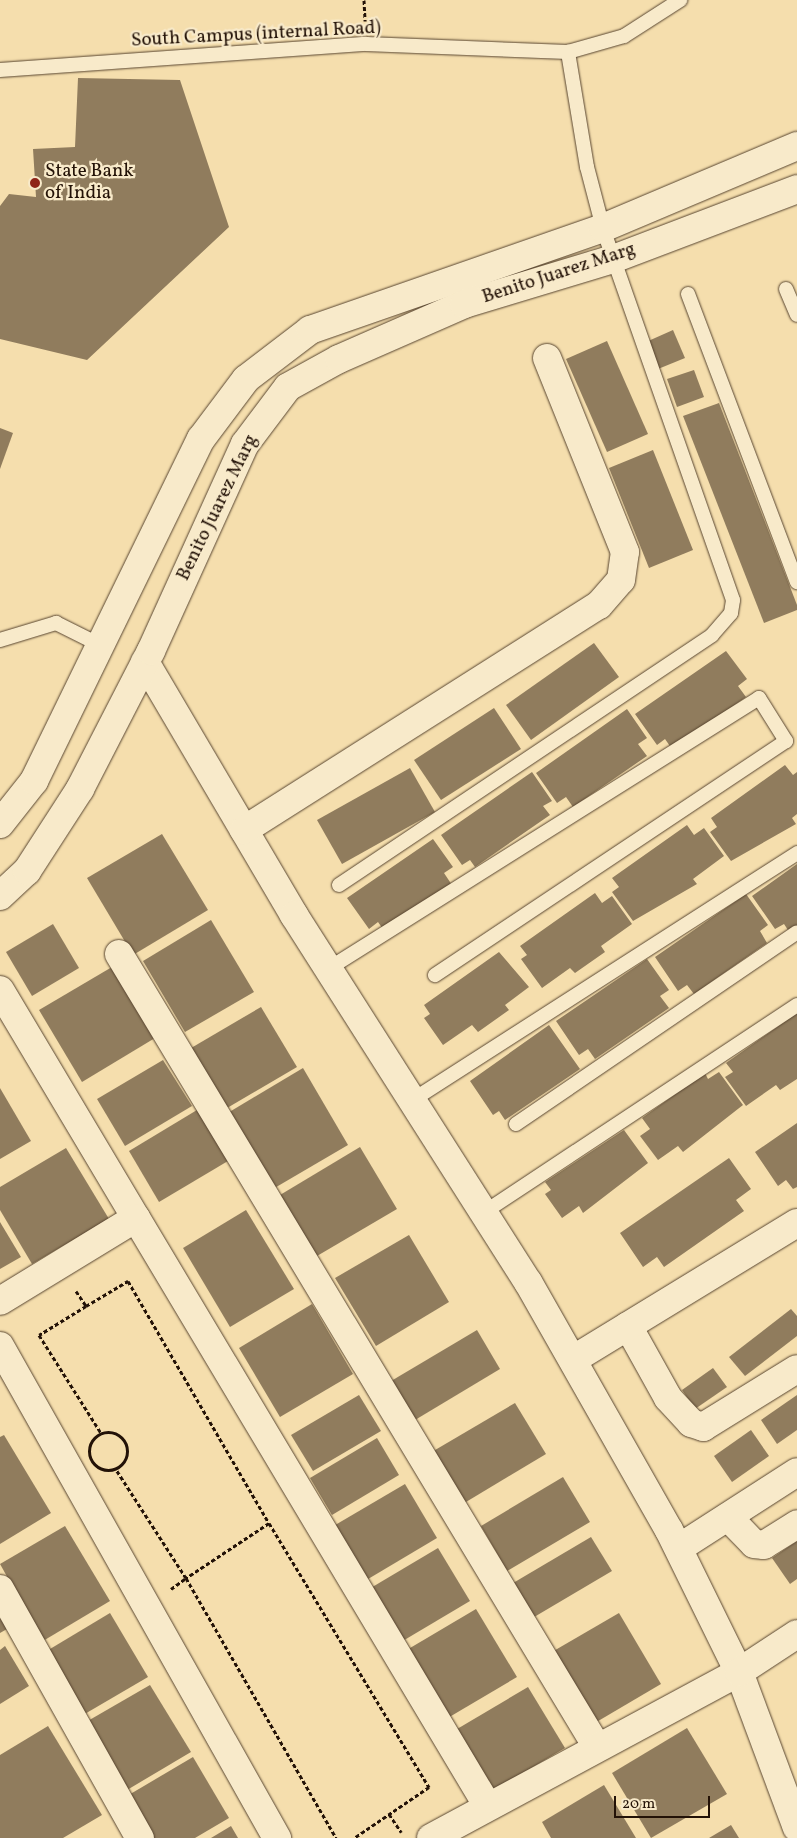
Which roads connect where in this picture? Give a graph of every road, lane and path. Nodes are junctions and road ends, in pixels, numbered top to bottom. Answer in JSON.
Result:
{"nodes":[{"id":1,"x":680,"y":0,"type":"edge"},
{"id":2,"x":568,"y":52,"type":"junction"},
{"id":3,"x":0,"y":70,"type":"edge"},
{"id":4,"x":797,"y":146,"type":"edge"},
{"id":5,"x":797,"y":189,"type":"edge"},
{"id":6,"x":603,"y":228,"type":"junction"},
{"id":7,"x":613,"y":259,"type":"junction"},
{"id":8,"x":786,"y":289,"type":"dead end"},
{"id":9,"x":688,"y":294,"type":"dead end"},
{"id":10,"x":797,"y":315,"type":"edge"},
{"id":11,"x":547,"y":358,"type":"dead end"},
{"id":12,"x":797,"y":582,"type":"edge"},
{"id":13,"x":0,"y":640,"type":"edge"},
{"id":14,"x":102,"y":646,"type":"junction"},
{"id":15,"x":145,"y":662,"type":"junction"},
{"id":16,"x":0,"y":824,"type":"edge"},
{"id":17,"x":244,"y":830,"type":"junction"},
{"id":18,"x":797,"y":853,"type":"edge"},
{"id":19,"x":339,"y":885,"type":"dead end"},
{"id":20,"x":0,"y":896,"type":"edge"},
{"id":21,"x":797,"y":932,"type":"edge"},
{"id":22,"x":118,"y":954,"type":"dead end"},
{"id":23,"x":328,"y":969,"type":"junction"},
{"id":24,"x":435,"y":975,"type":"dead end"},
{"id":25,"x":0,"y":990,"type":"edge"},
{"id":26,"x":797,"y":1005,"type":"edge"},
{"id":27,"x":411,"y":1101,"type":"junction"},
{"id":28,"x":516,"y":1124,"type":"dead end"},
{"id":29,"x":483,"y":1213,"type":"junction"},
{"id":30,"x":136,"y":1218,"type":"junction"},
{"id":31,"x":797,"y":1223,"type":"edge"},
{"id":32,"x":59,"y":1265,"type":"junction"},
{"id":33,"x":0,"y":1301,"type":"edge"},
{"id":34,"x":86,"y":1306,"type":"junction"},
{"id":35,"x":628,"y":1326,"type":"junction"},
{"id":36,"x":0,"y":1346,"type":"edge"},
{"id":37,"x":574,"y":1359,"type":"junction"},
{"id":38,"x":797,"y":1369,"type":"edge"},
{"id":39,"x":101,"y":1433,"type":"junction"},
{"id":40,"x":115,"y":1468,"type":"junction"},
{"id":41,"x":797,"y":1472,"type":"edge"},
{"id":42,"x":728,"y":1517,"type":"junction"},
{"id":43,"x":269,"y":1523,"type":"junction"},
{"id":44,"x":797,"y":1524,"type":"edge"},
{"id":45,"x":679,"y":1548,"type":"junction"},
{"id":46,"x":186,"y":1578,"type":"junction"},
{"id":47,"x":0,"y":1589,"type":"edge"},
{"id":48,"x":797,"y":1634,"type":"edge"},
{"id":49,"x":739,"y":1672,"type":"junction"},
{"id":50,"x":597,"y":1747,"type":"junction"},
{"id":51,"x":487,"y":1805,"type":"junction"},
{"id":52,"x":389,"y":1814,"type":"junction"},
{"id":53,"x":797,"y":1828,"type":"edge"},
{"id":54,"x":140,"y":1838,"type":"edge"},
{"id":55,"x":277,"y":1838,"type":"edge"},
{"id":56,"x":336,"y":1838,"type":"edge"},
{"id":57,"x":354,"y":1838,"type":"edge"},
{"id":58,"x":404,"y":1838,"type":"edge"},
{"id":59,"x":431,"y":1838,"type":"edge"}],
"edges":[{"from":1,"to":2,"type":"lane","name":"South Campus (internal Road)"},
{"from":2,"to":3,"type":"lane","name":"South Campus (internal Road)"},
{"from":2,"to":6,"type":"lane"},
{"from":4,"to":6,"type":"street","name":"Benito Juarez Marg"},
{"from":5,"to":7,"type":"street","name":"Benito Juarez Marg"},
{"from":6,"to":7,"type":"lane"},
{"from":6,"to":14,"type":"street","name":"Benito Juarez Marg"},
{"from":7,"to":15,"type":"street","name":"Benito Juarez Marg"},
{"from":7,"to":19,"type":"lane"},
{"from":8,"to":10,"type":"lane"},
{"from":9,"to":12,"type":"lane"},
{"from":11,"to":17,"type":"street"},
{"from":13,"to":14,"type":"lane"},
{"from":14,"to":16,"type":"street","name":"Benito Juarez Marg"},
{"from":15,"to":17,"type":"street"},
{"from":15,"to":20,"type":"street","name":"Benito Juarez Marg"},
{"from":17,"to":23,"type":"street"},
{"from":18,"to":27,"type":"lane"},
{"from":21,"to":28,"type":"lane"},
{"from":22,"to":50,"type":"street"},
{"from":23,"to":24,"type":"lane"},
{"from":23,"to":27,"type":"street"},
{"from":25,"to":30,"type":"street"},
{"from":26,"to":29,"type":"lane"},
{"from":27,"to":29,"type":"street"},
{"from":29,"to":37,"type":"street"},
{"from":30,"to":32,"type":"street"},
{"from":30,"to":51,"type":"street"},
{"from":31,"to":35,"type":"street"},
{"from":32,"to":33,"type":"street"},
{"from":32,"to":34,"type":"path"},
{"from":34,"to":39,"type":"path"},
{"from":34,"to":43,"type":"path"},
{"from":35,"to":37,"type":"street"},
{"from":35,"to":38,"type":"street"},
{"from":36,"to":55,"type":"street"},
{"from":37,"to":45,"type":"street"},
{"from":39,"to":40,"type":"path"},
{"from":39,"to":40,"type":"path"},
{"from":40,"to":46,"type":"path"},
{"from":41,"to":42,"type":"street"},
{"from":42,"to":44,"type":"street"},
{"from":42,"to":45,"type":"street"},
{"from":43,"to":46,"type":"path"},
{"from":43,"to":52,"type":"path"},
{"from":45,"to":49,"type":"street"},
{"from":46,"to":56,"type":"path"},
{"from":47,"to":54,"type":"street"},
{"from":48,"to":49,"type":"street"},
{"from":49,"to":50,"type":"street"},
{"from":49,"to":53,"type":"street"},
{"from":50,"to":51,"type":"street"},
{"from":51,"to":59,"type":"street"},
{"from":52,"to":57,"type":"path"},
{"from":52,"to":58,"type":"path"}]}
